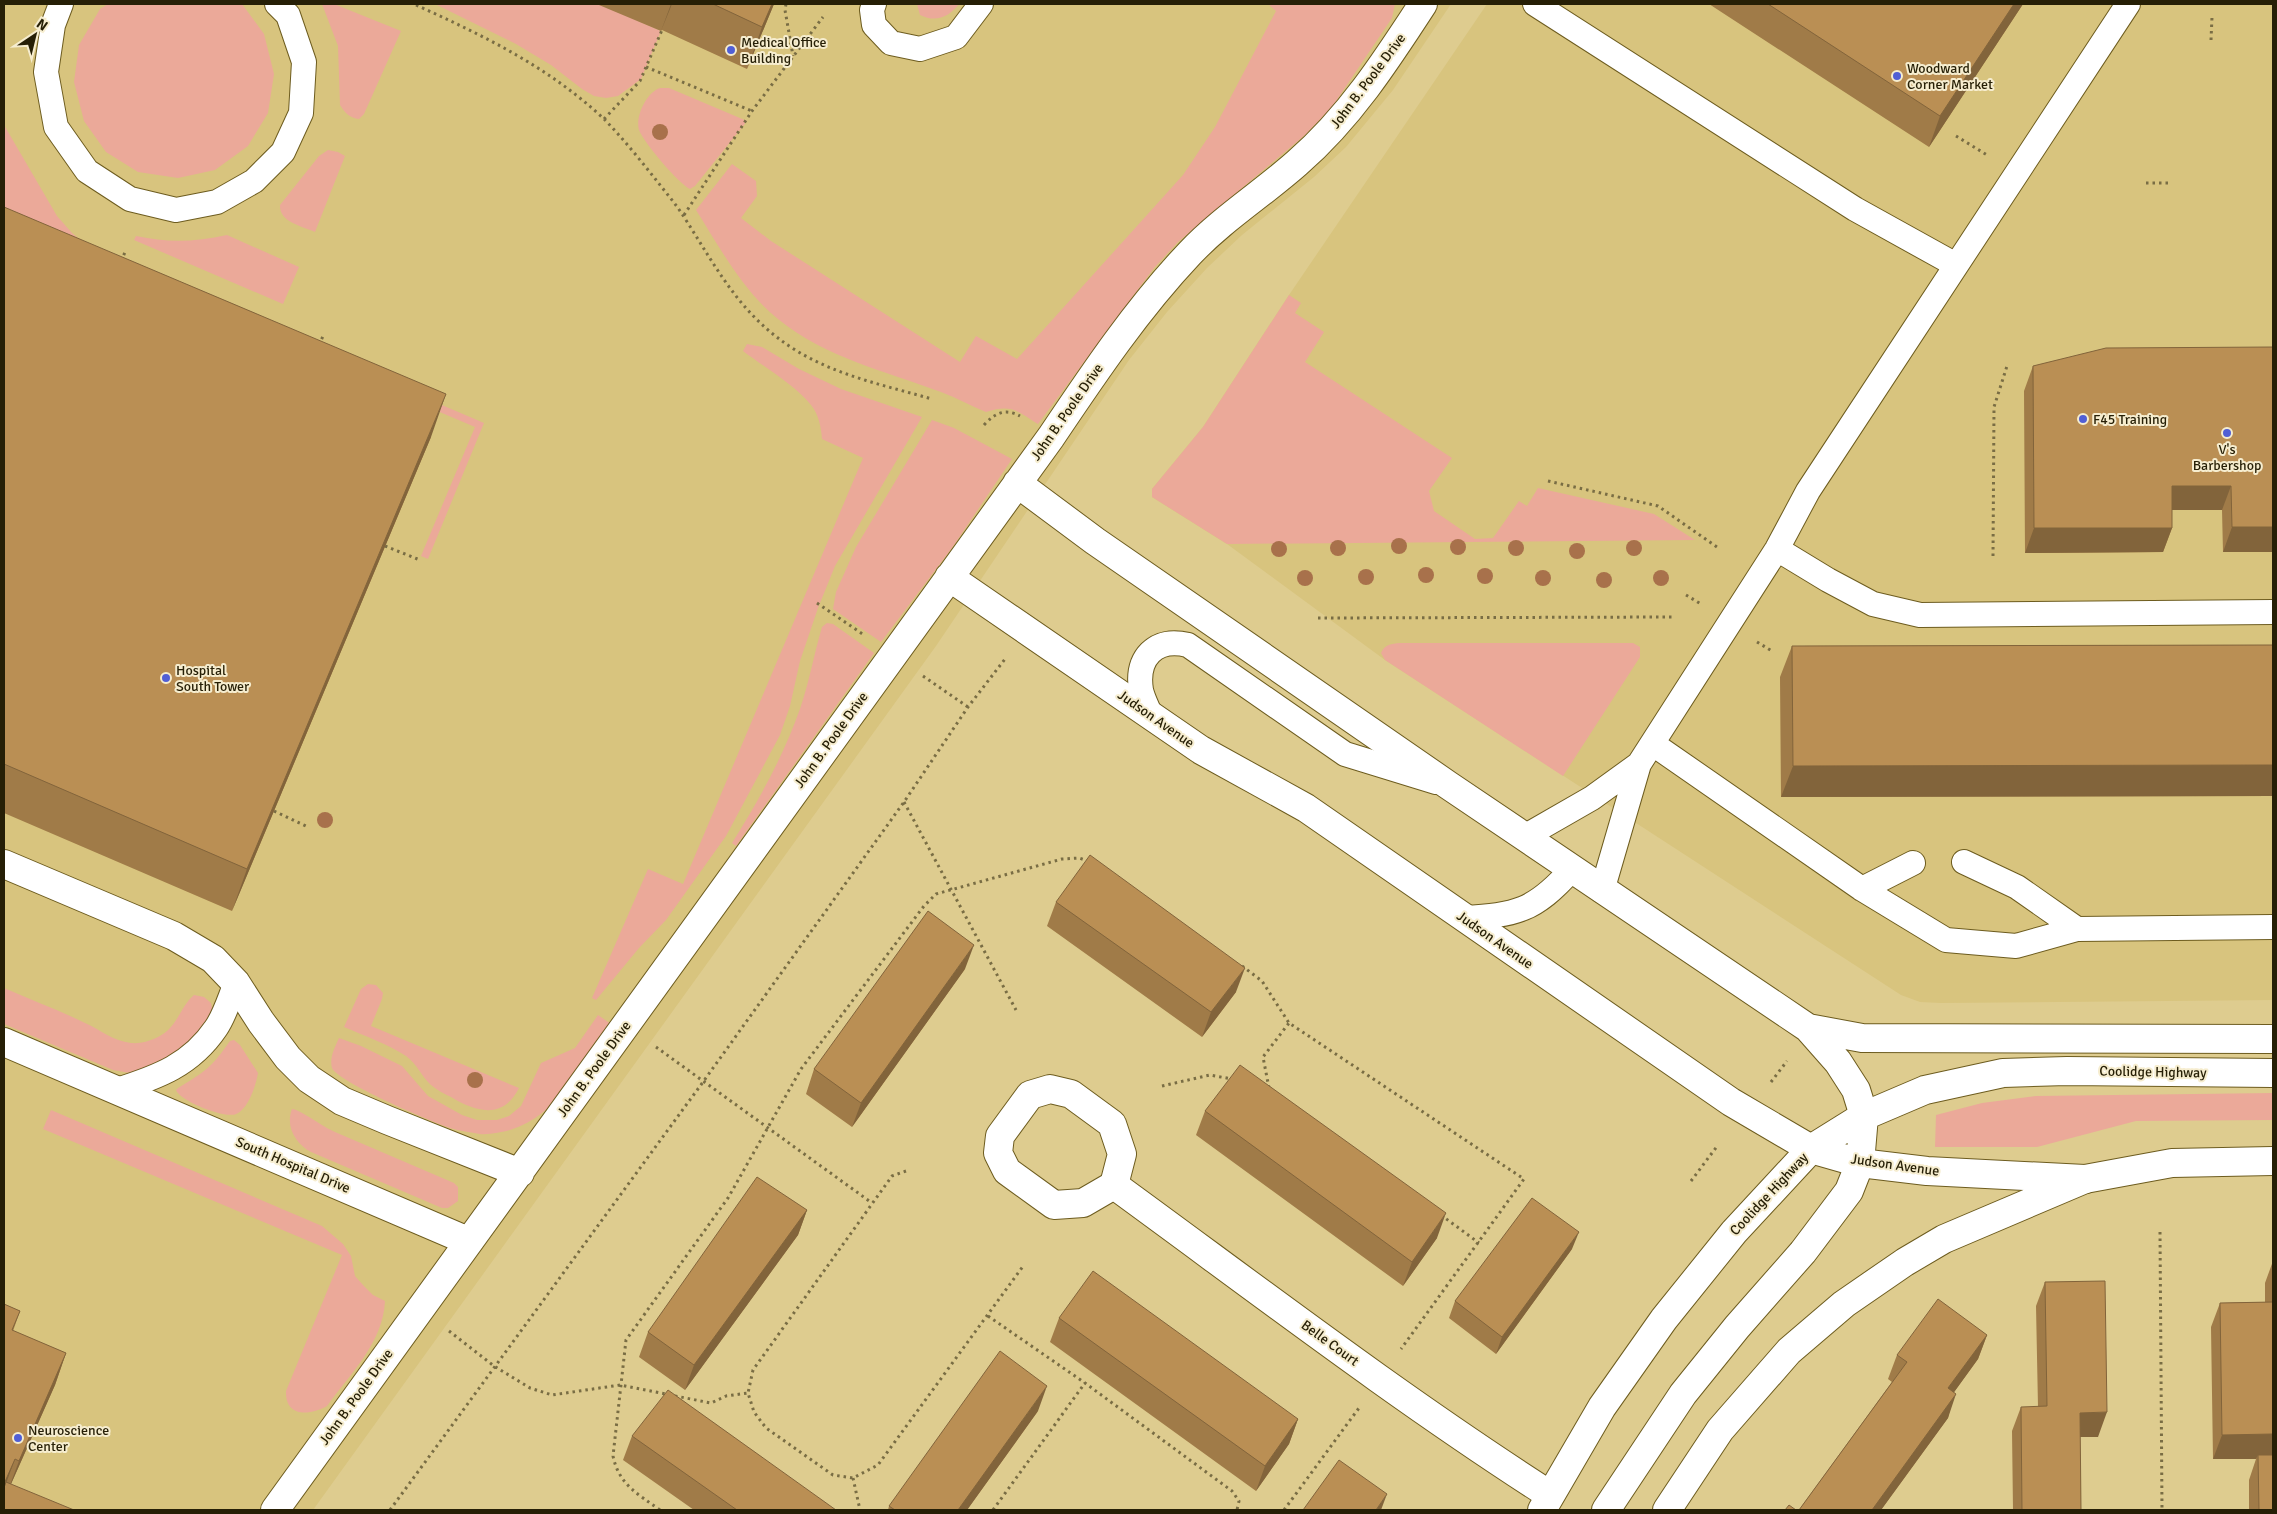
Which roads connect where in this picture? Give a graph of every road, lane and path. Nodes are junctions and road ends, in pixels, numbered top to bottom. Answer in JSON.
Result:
{"nodes":[{"id":1,"x":61,"y":4,"type":"edge"},
{"id":2,"x":277,"y":4,"type":"edge"},
{"id":3,"x":786,"y":4,"type":"edge"},
{"id":4,"x":874,"y":4,"type":"edge"},
{"id":5,"x":981,"y":4,"type":"edge"},
{"id":6,"x":1423,"y":4,"type":"edge"},
{"id":7,"x":1536,"y":4,"type":"edge"},
{"id":8,"x":2128,"y":4,"type":"edge"},
{"id":9,"x":416,"y":5,"type":"dead end"},
{"id":10,"x":823,"y":17,"type":"dead end"},
{"id":11,"x":2212,"y":17,"type":"dead end"},
{"id":12,"x":662,"y":30,"type":"dead end"},
{"id":13,"x":2212,"y":40,"type":"dead end"},
{"id":14,"x":793,"y":56,"type":"junction"},
{"id":15,"x":646,"y":67,"type":"junction"},
{"id":16,"x":752,"y":111,"type":"junction"},
{"id":17,"x":604,"y":119,"type":"junction"},
{"id":18,"x":1956,"y":136,"type":"dead end"},
{"id":19,"x":1992,"y":158,"type":"dead end"},
{"id":20,"x":2146,"y":183,"type":"dead end"},
{"id":21,"x":2171,"y":183,"type":"dead end"},
{"id":22,"x":684,"y":215,"type":"junction"},
{"id":23,"x":126,"y":250,"type":"dead end"},
{"id":24,"x":1956,"y":265,"type":"junction"},
{"id":25,"x":119,"y":266,"type":"edge"},
{"id":26,"x":323,"y":336,"type":"dead end"},
{"id":27,"x":316,"y":351,"type":"edge"},
{"id":28,"x":2007,"y":366,"type":"dead end"},
{"id":29,"x":932,"y":399,"type":"dead end"},
{"id":30,"x":1024,"y":418,"type":"dead end"},
{"id":31,"x":984,"y":424,"type":"dead end"},
{"id":32,"x":1548,"y":482,"type":"dead end"},
{"id":33,"x":1017,"y":483,"type":"junction"},
{"id":34,"x":385,"y":546,"type":"edge"},
{"id":35,"x":1717,"y":547,"type":"dead end"},
{"id":36,"x":1777,"y":549,"type":"junction"},
{"id":37,"x":1993,"y":556,"type":"dead end"},
{"id":38,"x":420,"y":560,"type":"dead end"},
{"id":39,"x":949,"y":576,"type":"junction"},
{"id":40,"x":1686,"y":595,"type":"dead end"},
{"id":41,"x":817,"y":603,"type":"dead end"},
{"id":42,"x":1703,"y":605,"type":"dead end"},
{"id":43,"x":2273,"y":612,"type":"edge"},
{"id":44,"x":1672,"y":617,"type":"dead end"},
{"id":45,"x":1318,"y":618,"type":"dead end"},
{"id":46,"x":865,"y":635,"type":"dead end"},
{"id":47,"x":1757,"y":642,"type":"dead end"},
{"id":48,"x":1772,"y":651,"type":"dead end"},
{"id":49,"x":1009,"y":654,"type":"dead end"},
{"id":50,"x":922,"y":675,"type":"dead end"},
{"id":51,"x":968,"y":707,"type":"junction"},
{"id":52,"x":1152,"y":716,"type":"junction"},
{"id":53,"x":1653,"y":744,"type":"junction"},
{"id":54,"x":1639,"y":764,"type":"junction"},
{"id":55,"x":1448,"y":785,"type":"junction"},
{"id":56,"x":904,"y":802,"type":"junction"},
{"id":57,"x":274,"y":811,"type":"edge"},
{"id":58,"x":308,"y":827,"type":"dead end"},
{"id":59,"x":1524,"y":837,"type":"junction"},
{"id":60,"x":1913,"y":862,"type":"dead end"},
{"id":61,"x":1964,"y":862,"type":"dead end"},
{"id":62,"x":4,"y":864,"type":"edge"},
{"id":63,"x":1571,"y":870,"type":"junction"},
{"id":64,"x":1862,"y":889,"type":"junction"},
{"id":65,"x":1602,"y":891,"type":"junction"},
{"id":66,"x":1463,"y":918,"type":"junction"},
{"id":67,"x":2273,"y":927,"type":"edge"},
{"id":68,"x":2077,"y":930,"type":"junction"},
{"id":69,"x":236,"y":983,"type":"junction"},
{"id":70,"x":1016,"y":1010,"type":"dead end"},
{"id":71,"x":1289,"y":1023,"type":"dead end"},
{"id":72,"x":1808,"y":1028,"type":"junction"},
{"id":73,"x":2273,"y":1039,"type":"edge"},
{"id":74,"x":4,"y":1042,"type":"edge"},
{"id":75,"x":654,"y":1045,"type":"dead end"},
{"id":76,"x":1791,"y":1056,"type":"dead end"},
{"id":77,"x":2273,"y":1073,"type":"edge"},
{"id":78,"x":1239,"y":1081,"type":"edge"},
{"id":79,"x":703,"y":1082,"type":"junction"},
{"id":80,"x":1770,"y":1082,"type":"dead end"},
{"id":81,"x":1162,"y":1086,"type":"dead end"},
{"id":82,"x":117,"y":1090,"type":"junction"},
{"id":83,"x":1275,"y":1093,"type":"edge"},
{"id":84,"x":1864,"y":1116,"type":"junction"},
{"id":85,"x":1718,"y":1145,"type":"dead end"},
{"id":86,"x":1811,"y":1149,"type":"junction"},
{"id":87,"x":2273,"y":1161,"type":"edge"},
{"id":88,"x":1860,"y":1163,"type":"junction"},
{"id":89,"x":906,"y":1171,"type":"dead end"},
{"id":90,"x":520,"y":1173,"type":"junction"},
{"id":91,"x":2085,"y":1179,"type":"junction"},
{"id":92,"x":1691,"y":1181,"type":"dead end"},
{"id":93,"x":1114,"y":1185,"type":"junction"},
{"id":94,"x":872,"y":1204,"type":"junction"},
{"id":95,"x":1440,"y":1214,"type":"edge"},
{"id":96,"x":2160,"y":1232,"type":"dead end"},
{"id":97,"x":468,"y":1240,"type":"junction"},
{"id":98,"x":1479,"y":1243,"type":"dead end"},
{"id":99,"x":1024,"y":1265,"type":"dead end"},
{"id":100,"x":988,"y":1316,"type":"junction"},
{"id":101,"x":447,"y":1330,"type":"dead end"},
{"id":102,"x":494,"y":1366,"type":"junction"},
{"id":103,"x":1085,"y":1383,"type":"junction"},
{"id":104,"x":748,"y":1393,"type":"junction"},
{"id":105,"x":1360,"y":1407,"type":"dead end"},
{"id":106,"x":853,"y":1478,"type":"junction"},
{"id":107,"x":1546,"y":1503,"type":"edge"},
{"id":108,"x":275,"y":1510,"type":"edge"},
{"id":109,"x":390,"y":1510,"type":"edge"},
{"id":110,"x":860,"y":1510,"type":"edge"},
{"id":111,"x":994,"y":1510,"type":"edge"},
{"id":112,"x":1238,"y":1510,"type":"edge"},
{"id":113,"x":1284,"y":1510,"type":"edge"},
{"id":114,"x":1606,"y":1510,"type":"edge"},
{"id":115,"x":1667,"y":1510,"type":"edge"},
{"id":116,"x":2162,"y":1510,"type":"edge"}],
"edges":[{"from":1,"to":2,"type":"lane"},
{"from":3,"to":14,"type":"path"},
{"from":4,"to":5,"type":"lane"},
{"from":6,"to":33,"type":"street","name":"John B. Poole Drive"},
{"from":7,"to":24,"type":"lane"},
{"from":8,"to":24,"type":"lane"},
{"from":9,"to":17,"type":"path"},
{"from":10,"to":14,"type":"path"},
{"from":11,"to":13,"type":"path"},
{"from":12,"to":15,"type":"path"},
{"from":14,"to":16,"type":"path"},
{"from":15,"to":16,"type":"path"},
{"from":15,"to":17,"type":"path"},
{"from":16,"to":22,"type":"path"},
{"from":17,"to":22,"type":"path"},
{"from":18,"to":19,"type":"path"},
{"from":20,"to":21,"type":"path"},
{"from":22,"to":29,"type":"path"},
{"from":23,"to":25,"type":"path"},
{"from":24,"to":36,"type":"lane"},
{"from":26,"to":27,"type":"path"},
{"from":28,"to":37,"type":"path"},
{"from":30,"to":31,"type":"path"},
{"from":32,"to":35,"type":"path"},
{"from":33,"to":39,"type":"street","name":"John B. Poole Drive"},
{"from":33,"to":55,"type":"street"},
{"from":34,"to":38,"type":"path"},
{"from":36,"to":43,"type":"lane"},
{"from":36,"to":53,"type":"lane"},
{"from":39,"to":52,"type":"street","name":"Judson Avenue"},
{"from":39,"to":90,"type":"street","name":"John B. Poole Drive"},
{"from":40,"to":42,"type":"path"},
{"from":41,"to":46,"type":"path"},
{"from":44,"to":45,"type":"path"},
{"from":47,"to":48,"type":"path"},
{"from":49,"to":51,"type":"path"},
{"from":50,"to":51,"type":"path"},
{"from":51,"to":56,"type":"path"},
{"from":52,"to":55,"type":"lane"},
{"from":52,"to":66,"type":"street","name":"Judson Avenue"},
{"from":53,"to":54,"type":"lane"},
{"from":53,"to":64,"type":"lane"},
{"from":54,"to":59,"type":"lane"},
{"from":54,"to":65,"type":"lane"},
{"from":55,"to":59,"type":"street"},
{"from":56,"to":70,"type":"path"},
{"from":56,"to":79,"type":"path"},
{"from":57,"to":58,"type":"path"},
{"from":59,"to":63,"type":"street"},
{"from":60,"to":64,"type":"lane"},
{"from":61,"to":68,"type":"lane"},
{"from":62,"to":69,"type":"street"},
{"from":63,"to":65,"type":"street"},
{"from":63,"to":66,"type":"lane"},
{"from":64,"to":68,"type":"lane"},
{"from":65,"to":72,"type":"street"},
{"from":66,"to":86,"type":"street","name":"Judson Avenue"},
{"from":67,"to":68,"type":"lane"},
{"from":69,"to":82,"type":"lane"},
{"from":69,"to":90,"type":"street"},
{"from":71,"to":83,"type":"path"},
{"from":72,"to":73,"type":"street"},
{"from":72,"to":84,"type":"street"},
{"from":74,"to":82,"type":"street","name":"South Hospital Drive"},
{"from":75,"to":79,"type":"path"},
{"from":76,"to":80,"type":"path"},
{"from":77,"to":84,"type":"street","name":"Coolidge Highway"},
{"from":78,"to":81,"type":"path"},
{"from":79,"to":94,"type":"path"},
{"from":79,"to":102,"type":"path"},
{"from":82,"to":97,"type":"street","name":"South Hospital Drive"},
{"from":84,"to":86,"type":"street","name":"Coolidge Highway"},
{"from":84,"to":88,"type":"street"},
{"from":85,"to":92,"type":"path"},
{"from":86,"to":88,"type":"street","name":"Judson Avenue"},
{"from":86,"to":107,"type":"street","name":"Coolidge Highway"},
{"from":87,"to":91,"type":"street"},
{"from":88,"to":91,"type":"street","name":"Judson Avenue"},
{"from":88,"to":114,"type":"street"},
{"from":89,"to":94,"type":"path"},
{"from":90,"to":97,"type":"street","name":"John B. Poole Drive"},
{"from":91,"to":115,"type":"street"},
{"from":93,"to":93,"type":"street"},
{"from":93,"to":107,"type":"street","name":"Belle Court"},
{"from":94,"to":104,"type":"path"},
{"from":95,"to":98,"type":"path"},
{"from":96,"to":116,"type":"path"},
{"from":97,"to":108,"type":"street","name":"John B. Poole Drive"},
{"from":99,"to":100,"type":"path"},
{"from":100,"to":103,"type":"path"},
{"from":100,"to":106,"type":"path"},
{"from":101,"to":102,"type":"path"},
{"from":102,"to":104,"type":"path"},
{"from":102,"to":109,"type":"path"},
{"from":103,"to":111,"type":"path"},
{"from":103,"to":112,"type":"path"},
{"from":104,"to":106,"type":"path"},
{"from":105,"to":113,"type":"path"},
{"from":106,"to":110,"type":"path"}]}
